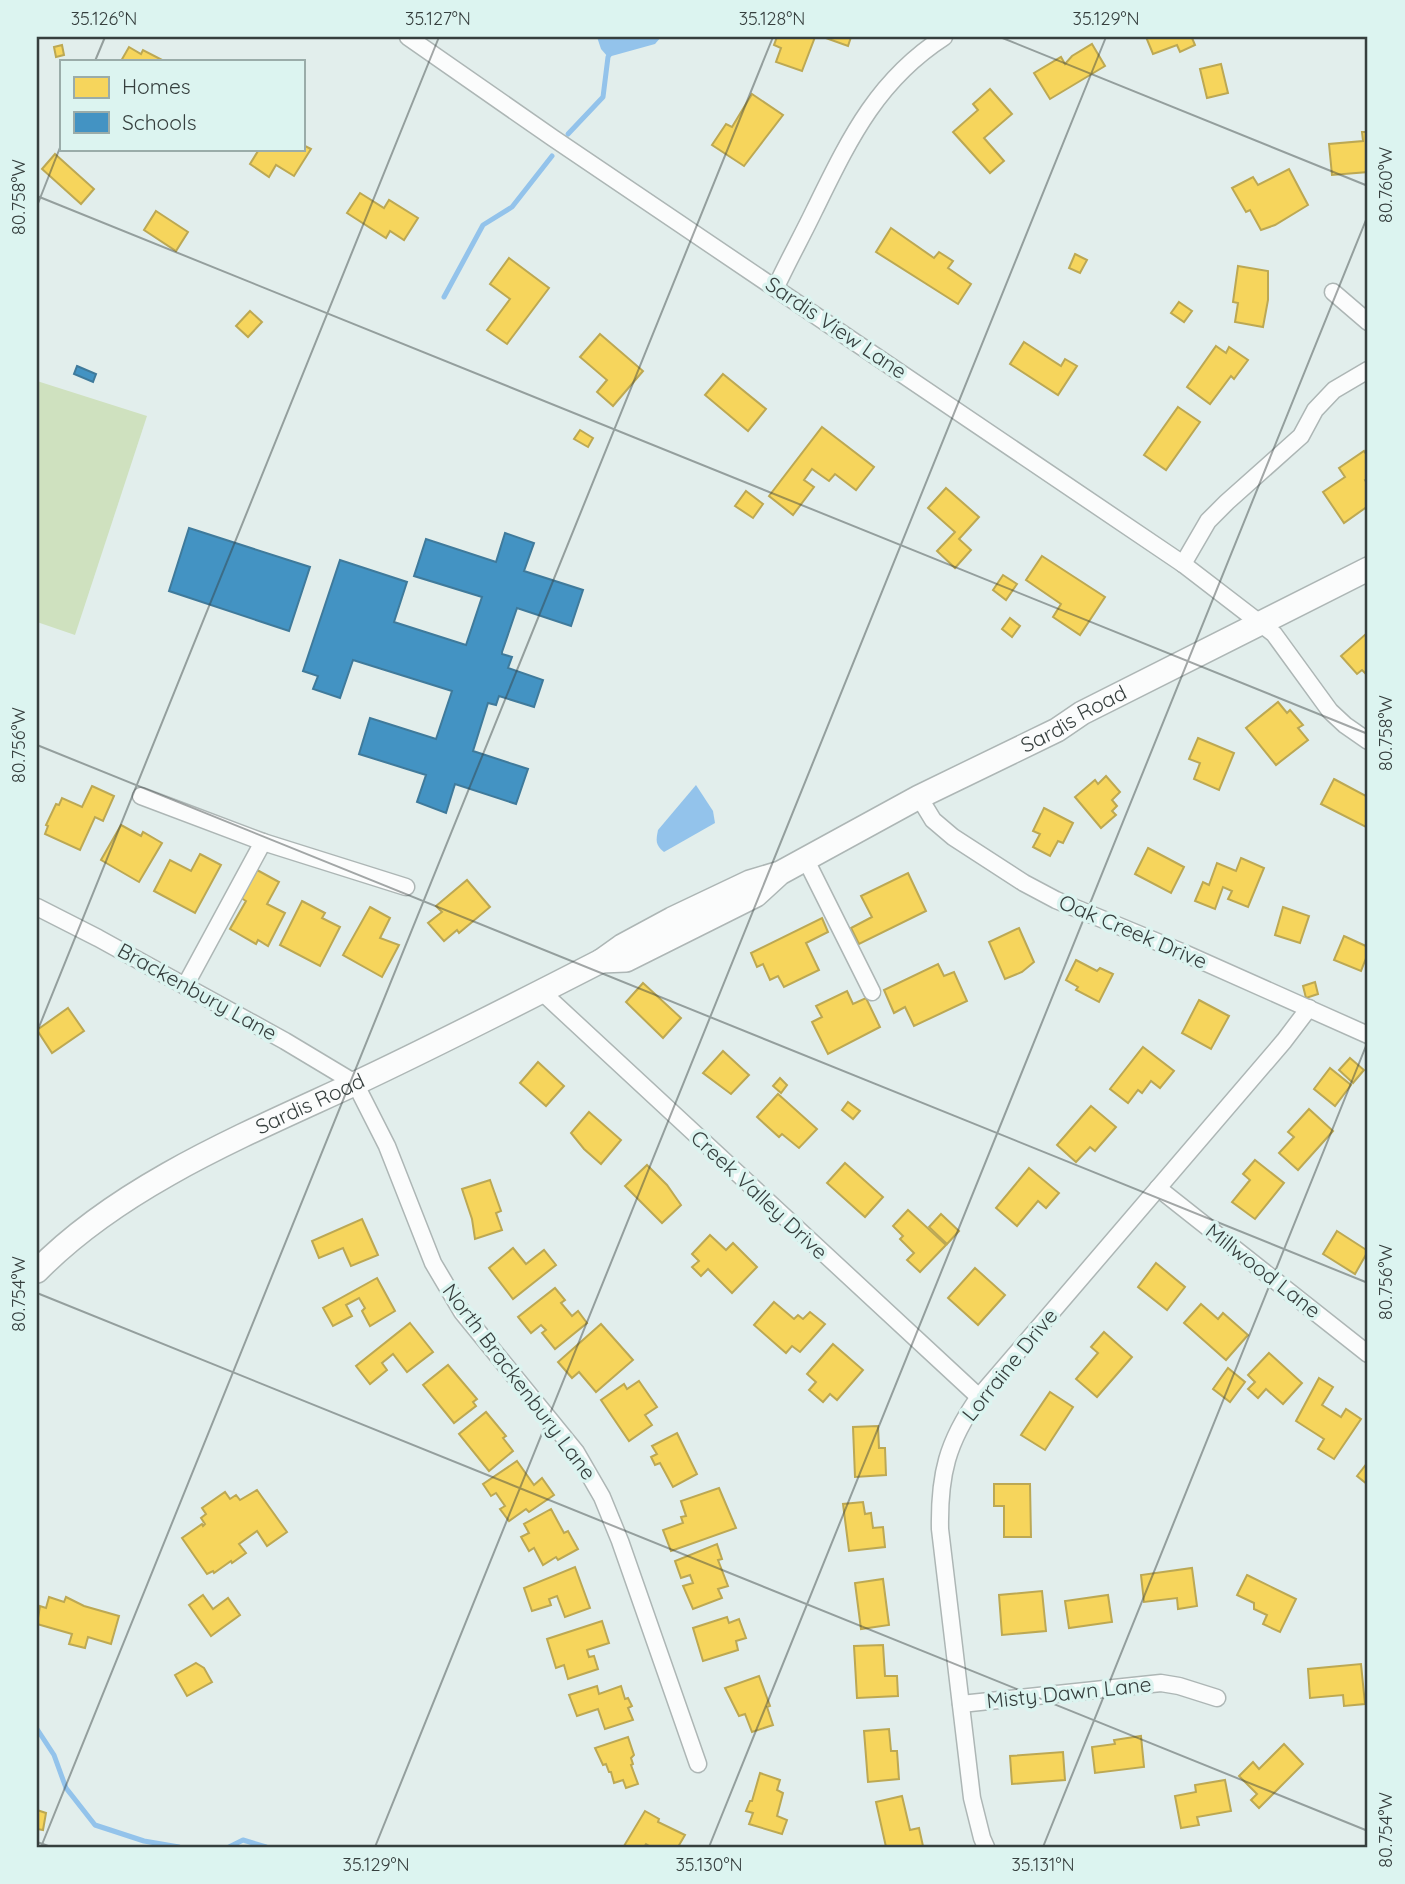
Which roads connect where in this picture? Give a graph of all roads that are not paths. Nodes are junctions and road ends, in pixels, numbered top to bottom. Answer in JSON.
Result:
{"nodes":[{"id":1,"x":408,"y":37,"type":"edge"},
{"id":2,"x":944,"y":37,"type":"edge"},
{"id":3,"x":776,"y":287,"type":"junction"},
{"id":4,"x":1333,"y":292,"type":"dead end"},
{"id":5,"x":1368,"y":322,"type":"edge"},
{"id":6,"x":1368,"y":370,"type":"edge"},
{"id":7,"x":1183,"y":564,"type":"junction"},
{"id":8,"x":1368,"y":569,"type":"edge"},
{"id":9,"x":1261,"y":623,"type":"junction"},
{"id":10,"x":1368,"y":741,"type":"edge"},
{"id":11,"x":141,"y":796,"type":"dead end"},
{"id":12,"x":919,"y":796,"type":"junction"},
{"id":13,"x":262,"y":842,"type":"junction"},
{"id":14,"x":806,"y":860,"type":"junction"},
{"id":15,"x":406,"y":887,"type":"dead end"},
{"id":16,"x":37,"y":907,"type":"edge"},
{"id":17,"x":185,"y":986,"type":"junction"},
{"id":18,"x":542,"y":992,"type":"junction"},
{"id":19,"x":872,"y":992,"type":"dead end"},
{"id":20,"x":1309,"y":1008,"type":"junction"},
{"id":21,"x":1368,"y":1035,"type":"edge"},
{"id":22,"x":355,"y":1083,"type":"junction"},
{"id":23,"x":1158,"y":1188,"type":"junction"},
{"id":24,"x":37,"y":1271,"type":"edge"},
{"id":25,"x":1368,"y":1354,"type":"edge"},
{"id":26,"x":979,"y":1397,"type":"junction"},
{"id":27,"x":1217,"y":1698,"type":"dead end"},
{"id":28,"x":961,"y":1704,"type":"junction"},
{"id":29,"x":698,"y":1764,"type":"dead end"},
{"id":30,"x":986,"y":1847,"type":"edge"}],
"edges":[{"from":1,"to":3,"type":"street","name":"Sardis View Lane"},
{"from":2,"to":3,"type":"street"},
{"from":3,"to":7,"type":"street","name":"Sardis View Lane"},
{"from":4,"to":5,"type":"street"},
{"from":6,"to":7,"type":"street"},
{"from":7,"to":9,"type":"street","name":"Sardis View Lane"},
{"from":8,"to":9,"type":"main road","name":"Sardis Road"},
{"from":9,"to":10,"type":"street","name":"Sardis View Lane"},
{"from":9,"to":12,"type":"main road","name":"Sardis Road"},
{"from":11,"to":13,"type":"street"},
{"from":12,"to":14,"type":"main road","name":"Sardis Road"},
{"from":12,"to":20,"type":"street","name":"Oak Creek Drive"},
{"from":13,"to":15,"type":"street"},
{"from":13,"to":17,"type":"street"},
{"from":14,"to":18,"type":"main road","name":"Sardis Road"},
{"from":14,"to":19,"type":"street"},
{"from":16,"to":17,"type":"street","name":"Brackenbury Lane"},
{"from":17,"to":22,"type":"street","name":"Brackenbury Lane"},
{"from":18,"to":22,"type":"main road","name":"Sardis Road"},
{"from":18,"to":26,"type":"street","name":"Creek Valley Drive"},
{"from":20,"to":21,"type":"street","name":"Oak Creek Drive"},
{"from":20,"to":23,"type":"street","name":"Lorraine Drive"},
{"from":22,"to":24,"type":"main road","name":"Sardis Road"},
{"from":22,"to":29,"type":"street","name":"North Brackenbury Lane"},
{"from":23,"to":25,"type":"street","name":"Millwood Lane"},
{"from":23,"to":26,"type":"street","name":"Lorraine Drive"},
{"from":26,"to":28,"type":"street","name":"Lorraine Drive"},
{"from":27,"to":28,"type":"street","name":"Misty Dawn Lane"},
{"from":28,"to":30,"type":"street","name":"Lorraine Drive"}]}
